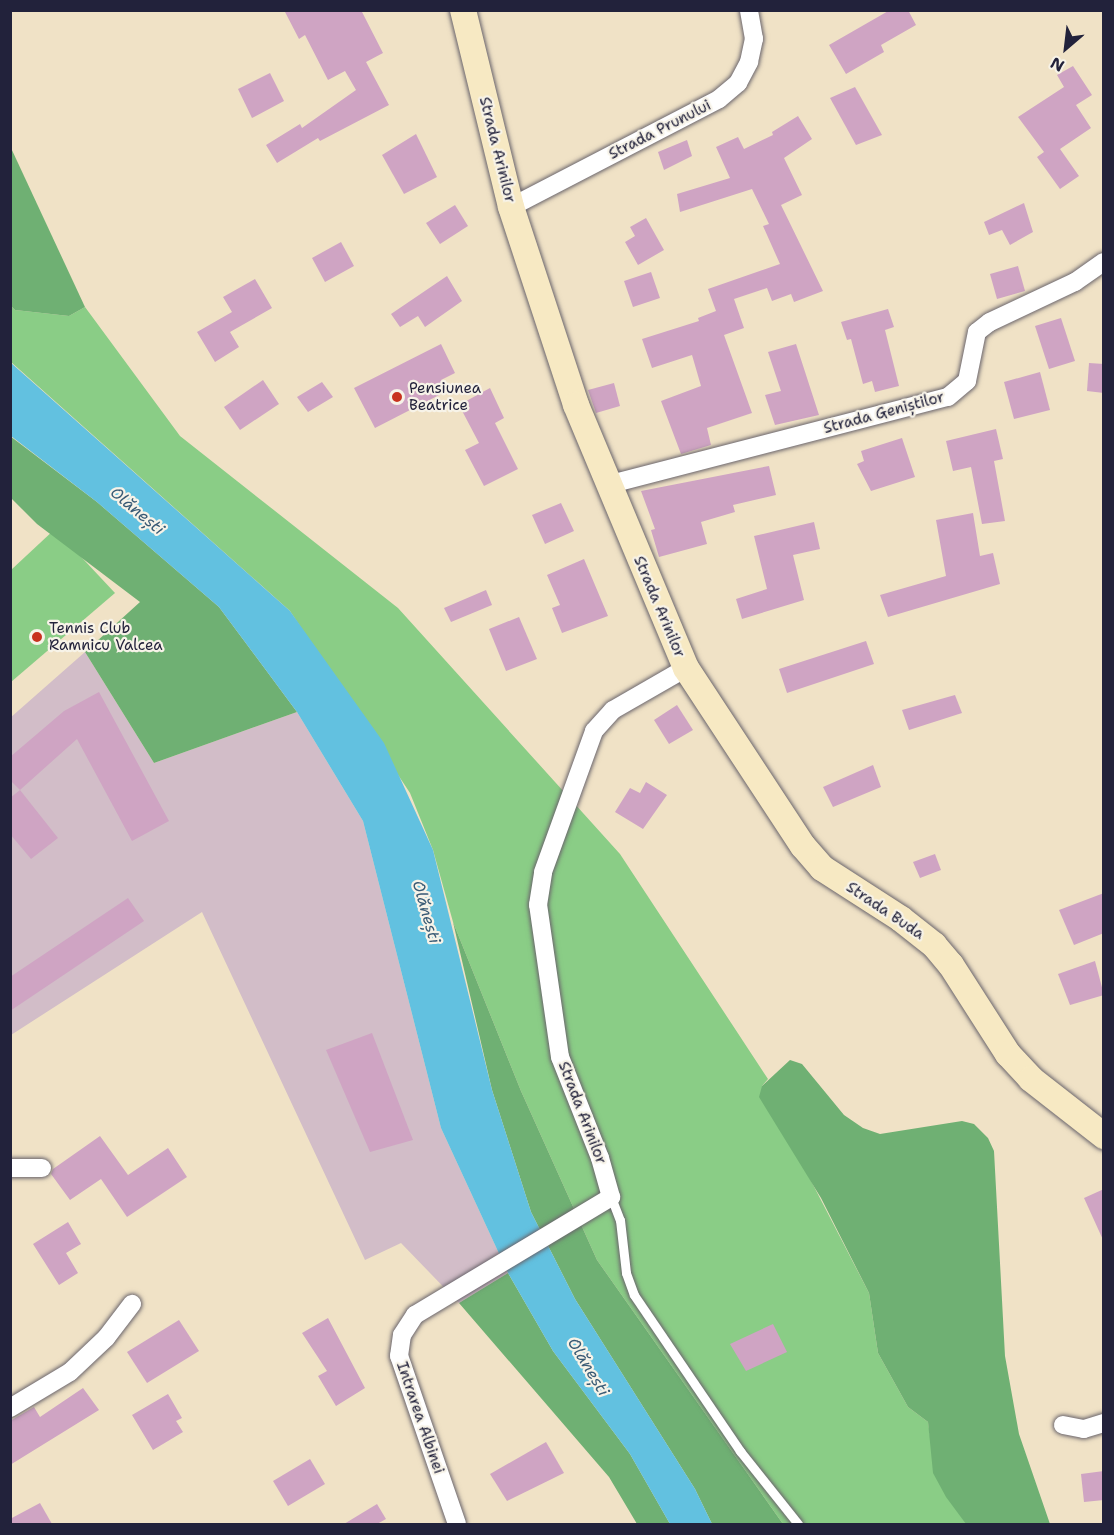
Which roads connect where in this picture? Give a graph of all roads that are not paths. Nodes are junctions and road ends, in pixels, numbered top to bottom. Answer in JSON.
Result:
{"nodes":[{"id":1,"x":463,"y":10,"type":"edge"},
{"id":2,"x":749,"y":10,"type":"edge"},
{"id":3,"x":511,"y":207,"type":"junction"},
{"id":4,"x":1104,"y":262,"type":"edge"},
{"id":5,"x":607,"y":485,"type":"junction"},
{"id":6,"x":686,"y":668,"type":"junction"},
{"id":7,"x":1104,"y":1136,"type":"edge"},
{"id":8,"x":10,"y":1168,"type":"edge"},
{"id":9,"x":42,"y":1168,"type":"dead end"},
{"id":10,"x":611,"y":1197,"type":"junction"},
{"id":11,"x":132,"y":1304,"type":"dead end"},
{"id":12,"x":10,"y":1408,"type":"edge"},
{"id":13,"x":1104,"y":1423,"type":"edge"},
{"id":14,"x":1064,"y":1425,"type":"dead end"},
{"id":15,"x":457,"y":1524,"type":"edge"},
{"id":16,"x":798,"y":1524,"type":"edge"}],
"edges":[{"from":1,"to":3,"type":"street","name":"Strada Arinilor"},
{"from":2,"to":3,"type":"street","name":"Strada Prunului"},
{"from":3,"to":5,"type":"street","name":"Strada Arinilor"},
{"from":4,"to":5,"type":"street","name":"Strada Geniștilor"},
{"from":5,"to":6,"type":"street","name":"Strada Arinilor"},
{"from":6,"to":7,"type":"street","name":"Strada Buda"},
{"from":6,"to":10,"type":"street","name":"Strada Arinilor"},
{"from":8,"to":9,"type":"street"},
{"from":10,"to":15,"type":"street","name":"Intrarea Albinei"},
{"from":10,"to":16,"type":"lane"},
{"from":11,"to":12,"type":"street"},
{"from":13,"to":14,"type":"street"}]}
